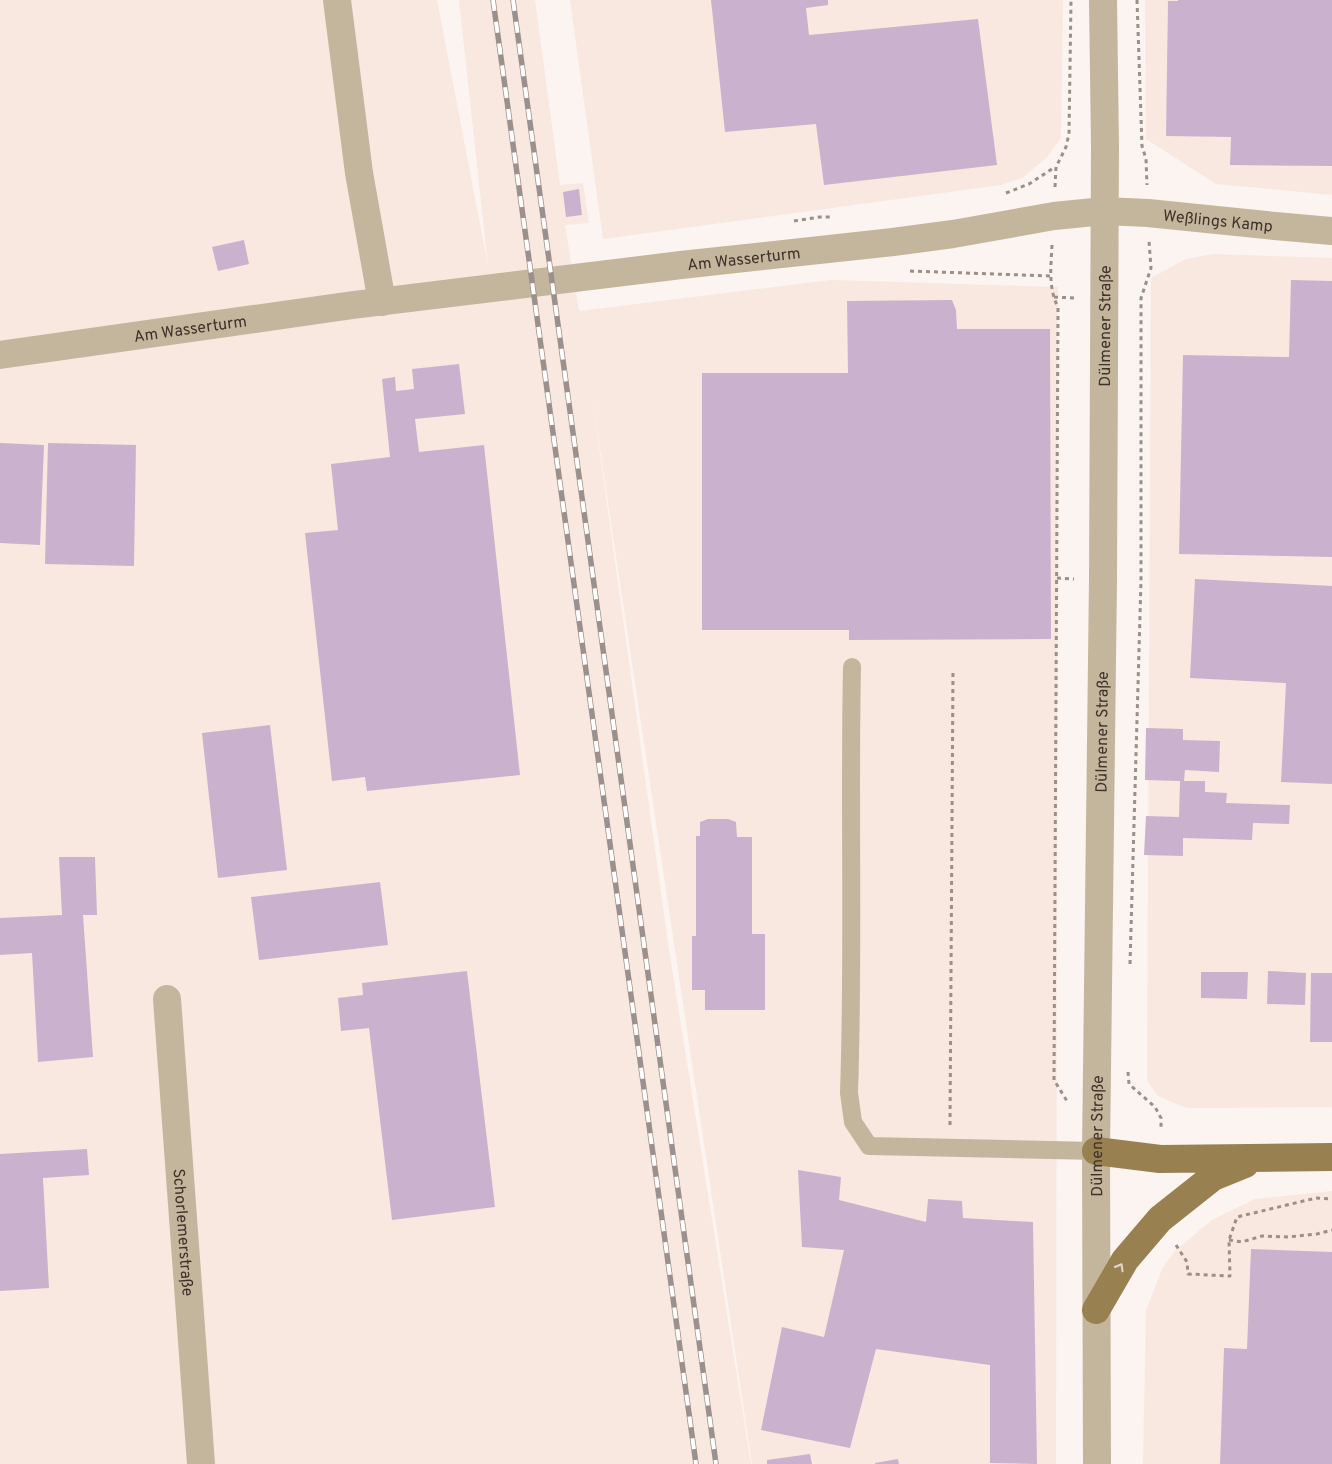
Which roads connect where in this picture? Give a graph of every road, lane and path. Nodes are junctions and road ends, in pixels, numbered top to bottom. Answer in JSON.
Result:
{"nodes":[{"id":1,"x":337,"y":0,"type":"edge"},
{"id":2,"x":1071,"y":0,"type":"edge"},
{"id":3,"x":1103,"y":0,"type":"edge"},
{"id":4,"x":1137,"y":0,"type":"edge"},
{"id":5,"x":1056,"y":167,"type":"dead end"},
{"id":6,"x":1104,"y":211,"type":"junction"},
{"id":7,"x":1148,"y":212,"type":"junction"},
{"id":8,"x":1332,"y":231,"type":"edge"},
{"id":9,"x":1050,"y":276,"type":"dead end"},
{"id":10,"x":382,"y":302,"type":"junction"},
{"id":11,"x":0,"y":355,"type":"edge"},
{"id":12,"x":852,"y":667,"type":"dead end"},
{"id":13,"x":953,"y":670,"type":"dead end"},
{"id":14,"x":1130,"y":966,"type":"dead end"},
{"id":15,"x":167,"y":999,"type":"dead end"},
{"id":16,"x":1128,"y":1064,"type":"dead end"},
{"id":17,"x":1068,"y":1104,"type":"dead end"},
{"id":18,"x":950,"y":1148,"type":"junction"},
{"id":19,"x":1096,"y":1151,"type":"junction"},
{"id":20,"x":1265,"y":1157,"type":"junction"},
{"id":21,"x":1332,"y":1157,"type":"edge"},
{"id":22,"x":1160,"y":1158,"type":"junction"},
{"id":23,"x":1332,"y":1199,"type":"edge"},
{"id":24,"x":1160,"y":1219,"type":"junction"},
{"id":25,"x":1332,"y":1230,"type":"edge"},
{"id":26,"x":1229,"y":1240,"type":"junction"},
{"id":27,"x":1096,"y":1310,"type":"junction"},
{"id":28,"x":202,"y":1464,"type":"edge"},
{"id":29,"x":1097,"y":1464,"type":"edge"}],
"edges":[{"from":1,"to":10,"type":"street"},
{"from":2,"to":5,"type":"path"},
{"from":3,"to":6,"type":"street","name":"Dülmener Straße"},
{"from":4,"to":7,"type":"path"},
{"from":6,"to":7,"type":"street","name":"Weßlings Kamp"},
{"from":6,"to":10,"type":"street","name":"Am Wasserturm"},
{"from":6,"to":19,"type":"street","name":"Dülmener Straße"},
{"from":7,"to":8,"type":"street","name":"Weßlings Kamp"},
{"from":7,"to":14,"type":"path"},
{"from":9,"to":17,"type":"path"},
{"from":10,"to":11,"type":"street","name":"Am Wasserturm"},
{"from":12,"to":18,"type":"lane"},
{"from":13,"to":18,"type":"path"},
{"from":15,"to":28,"type":"street","name":"Schorlemerstraße"},
{"from":16,"to":22,"type":"path"},
{"from":18,"to":19,"type":"lane"},
{"from":19,"to":22,"type":"main road"},
{"from":19,"to":27,"type":"street","name":"Dülmener Straße"},
{"from":20,"to":21,"type":"main road"},
{"from":20,"to":22,"type":"main road"},
{"from":20,"to":24,"type":"main road"},
{"from":23,"to":26,"type":"path"},
{"from":24,"to":26,"type":"path"},
{"from":27,"to":24,"type":"main road","one_way":true},
{"from":25,"to":26,"type":"path"},
{"from":27,"to":29,"type":"street","name":"Dülmener Straße"}]}
